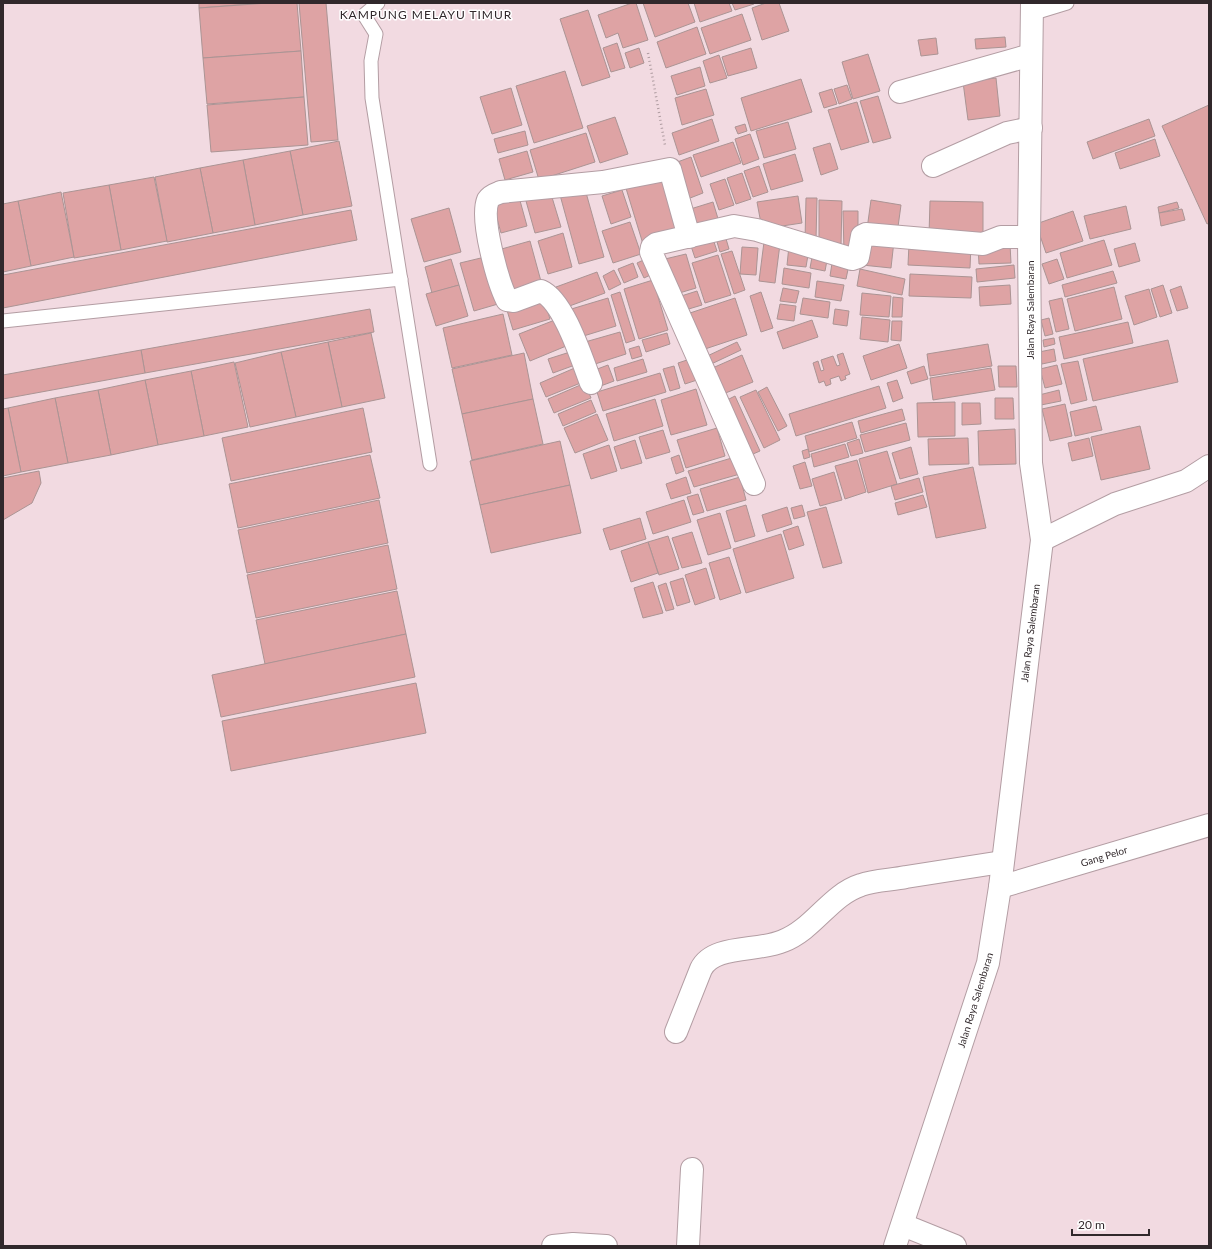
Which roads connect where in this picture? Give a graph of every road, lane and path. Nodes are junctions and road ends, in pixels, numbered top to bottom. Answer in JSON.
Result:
{"nodes":[{"id":1,"x":378,"y":3,"type":"edge"},
{"id":2,"x":1067,"y":3,"type":"edge"},
{"id":3,"x":364,"y":9,"type":"edge"},
{"id":4,"x":1032,"y":9,"type":"edge"},
{"id":5,"x":648,"y":53,"type":"dead end"},
{"id":6,"x":1031,"y":55,"type":"junction"},
{"id":7,"x":900,"y":92,"type":"dead end"},
{"id":8,"x":1031,"y":128,"type":"junction"},
{"id":9,"x":933,"y":166,"type":"dead end"},
{"id":10,"x":670,"y":169,"type":"junction"},
{"id":11,"x":689,"y":237,"type":"junction"},
{"id":12,"x":1029,"y":237,"type":"junction"},
{"id":13,"x":401,"y":279,"type":"junction"},
{"id":14,"x":3,"y":321,"type":"edge"},
{"id":15,"x":591,"y":383,"type":"dead end"},
{"id":16,"x":430,"y":464,"type":"dead end"},
{"id":17,"x":1209,"y":466,"type":"edge"},
{"id":18,"x":754,"y":484,"type":"dead end"},
{"id":19,"x":1042,"y":540,"type":"junction"},
{"id":20,"x":1209,"y":825,"type":"edge"},
{"id":21,"x":1002,"y":862,"type":"junction"},
{"id":22,"x":1000,"y":887,"type":"junction"},
{"id":23,"x":676,"y":1032,"type":"dead end"},
{"id":24,"x":692,"y":1169,"type":"dead end"},
{"id":25,"x":903,"y":1225,"type":"junction"},
{"id":26,"x":553,"y":1246,"type":"edge"},
{"id":27,"x":606,"y":1246,"type":"edge"},
{"id":28,"x":688,"y":1246,"type":"edge"},
{"id":29,"x":895,"y":1246,"type":"edge"},
{"id":30,"x":955,"y":1246,"type":"edge"}],
"edges":[{"from":1,"to":3,"type":"lane"},
{"from":2,"to":4,"type":"lane"},
{"from":3,"to":13,"type":"lane"},
{"from":4,"to":6,"type":"street","name":"Jalan Raya Salembaran"},
{"from":5,"to":10,"type":"path"},
{"from":6,"to":7,"type":"street"},
{"from":6,"to":8,"type":"street","name":"Jalan Raya Salembaran"},
{"from":8,"to":9,"type":"street"},
{"from":8,"to":12,"type":"street","name":"Jalan Raya Salembaran"},
{"from":10,"to":11,"type":"street"},
{"from":10,"to":15,"type":"street"},
{"from":11,"to":12,"type":"street"},
{"from":11,"to":18,"type":"street"},
{"from":12,"to":19,"type":"street","name":"Jalan Raya Salembaran"},
{"from":13,"to":14,"type":"lane"},
{"from":13,"to":16,"type":"lane"},
{"from":17,"to":19,"type":"street"},
{"from":19,"to":21,"type":"street","name":"Jalan Raya Salembaran"},
{"from":20,"to":22,"type":"street","name":"Gang Pelor"},
{"from":21,"to":22,"type":"street","name":"Jalan Raya Salembaran"},
{"from":21,"to":23,"type":"street"},
{"from":22,"to":25,"type":"street","name":"Jalan Raya Salembaran"},
{"from":24,"to":28,"type":"street"},
{"from":25,"to":29,"type":"street","name":"Jalan Raya Salembaran"},
{"from":25,"to":30,"type":"street"},
{"from":26,"to":27,"type":"street"}]}
